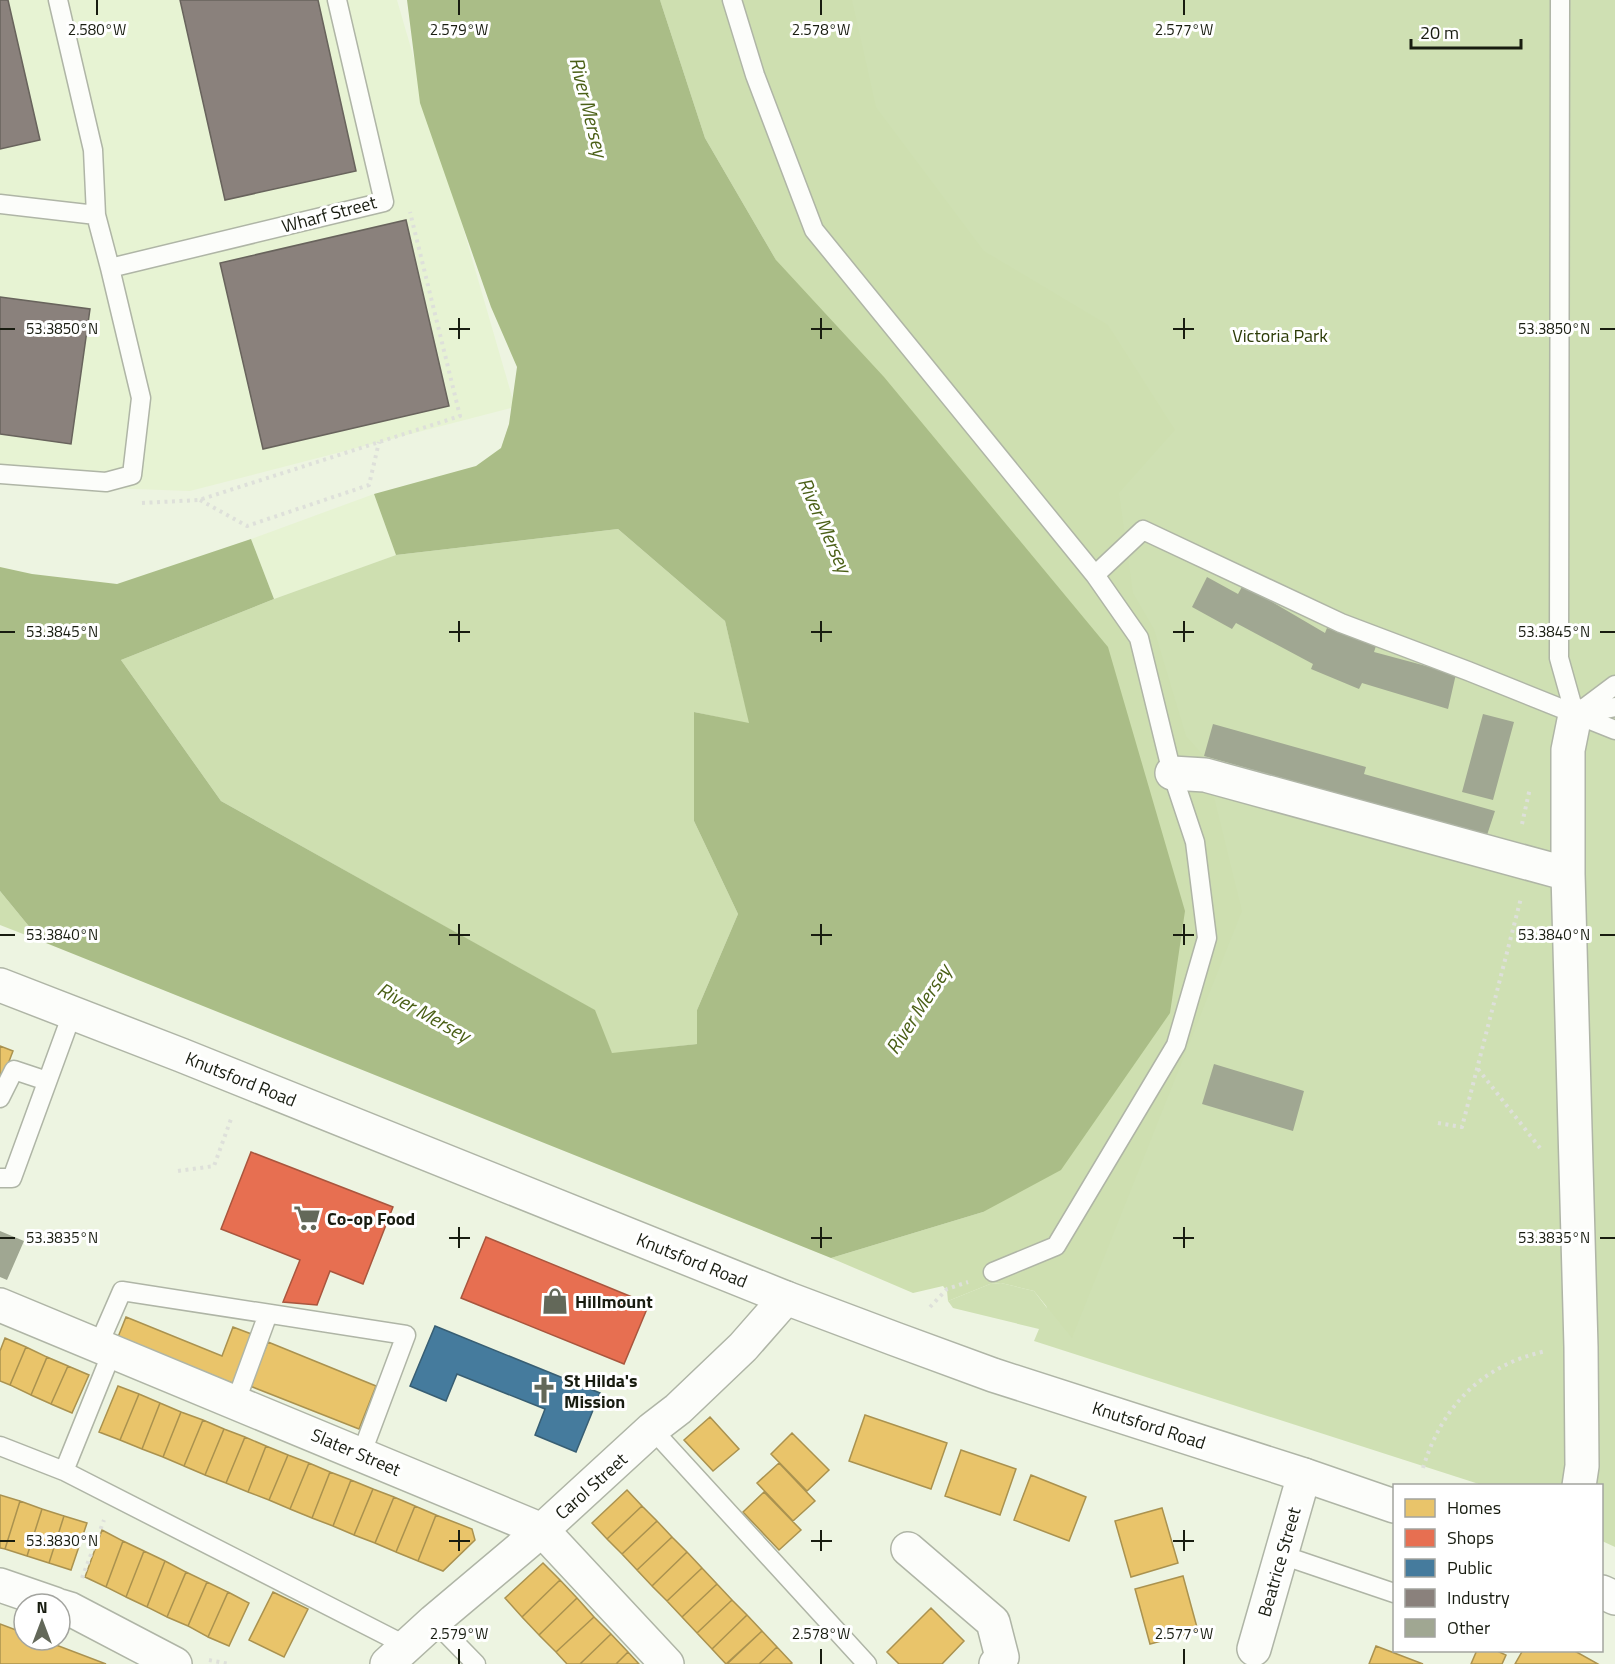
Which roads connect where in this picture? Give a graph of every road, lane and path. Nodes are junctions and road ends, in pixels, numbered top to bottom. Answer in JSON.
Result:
{"nodes":[{"id":1,"x":58,"y":0,"type":"edge"},
{"id":2,"x":337,"y":0,"type":"edge"},
{"id":3,"x":732,"y":0,"type":"edge"},
{"id":4,"x":1560,"y":0,"type":"edge"},
{"id":5,"x":0,"y":204,"type":"edge"},
{"id":6,"x":410,"y":210,"type":"dead end"},
{"id":7,"x":96,"y":215,"type":"junction"},
{"id":8,"x":111,"y":268,"type":"junction"},
{"id":9,"x":379,"y":442,"type":"junction"},
{"id":10,"x":0,"y":474,"type":"edge"},
{"id":11,"x":199,"y":500,"type":"junction"},
{"id":12,"x":141,"y":503,"type":"dead end"},
{"id":13,"x":1095,"y":575,"type":"junction"},
{"id":14,"x":1615,"y":685,"type":"edge"},
{"id":15,"x":1615,"y":707,"type":"edge"},
{"id":16,"x":1575,"y":715,"type":"junction"},
{"id":17,"x":1615,"y":730,"type":"edge"},
{"id":18,"x":1172,"y":773,"type":"junction"},
{"id":19,"x":1532,"y":780,"type":"dead end"},
{"id":20,"x":1513,"y":860,"type":"junction"},
{"id":21,"x":1568,"y":874,"type":"junction"},
{"id":22,"x":0,"y":985,"type":"edge"},
{"id":23,"x":72,"y":1014,"type":"junction"},
{"id":24,"x":1477,"y":1068,"type":"junction"},
{"id":25,"x":47,"y":1081,"type":"junction"},
{"id":26,"x":0,"y":1098,"type":"edge"},
{"id":27,"x":231,"y":1119,"type":"dead end"},
{"id":28,"x":1438,"y":1123,"type":"dead end"},
{"id":29,"x":177,"y":1171,"type":"dead end"},
{"id":30,"x":0,"y":1178,"type":"edge"},
{"id":31,"x":1577,"y":1195,"type":"junction"},
{"id":32,"x":993,"y":1272,"type":"dead end"},
{"id":33,"x":968,"y":1281,"type":"dead end"},
{"id":34,"x":786,"y":1298,"type":"junction"},
{"id":35,"x":0,"y":1305,"type":"edge"},
{"id":36,"x":930,"y":1307,"type":"dead end"},
{"id":37,"x":268,"y":1314,"type":"junction"},
{"id":38,"x":105,"y":1349,"type":"junction"},
{"id":39,"x":1547,"y":1350,"type":"dead end"},
{"id":40,"x":236,"y":1401,"type":"junction"},
{"id":41,"x":652,"y":1429,"type":"junction"},
{"id":42,"x":0,"y":1446,"type":"edge"},
{"id":43,"x":361,"y":1455,"type":"junction"},
{"id":44,"x":1424,"y":1468,"type":"dead end"},
{"id":45,"x":64,"y":1471,"type":"junction"},
{"id":46,"x":1304,"y":1475,"type":"junction"},
{"id":47,"x":1579,"y":1484,"type":"edge"},
{"id":48,"x":113,"y":1496,"type":"junction"},
{"id":49,"x":1393,"y":1505,"type":"edge"},
{"id":50,"x":542,"y":1530,"type":"junction"},
{"id":51,"x":908,"y":1549,"type":"dead end"},
{"id":52,"x":1282,"y":1555,"type":"junction"},
{"id":53,"x":0,"y":1585,"type":"edge"},
{"id":54,"x":21,"y":1592,"type":"edge"},
{"id":55,"x":68,"y":1592,"type":"edge"},
{"id":56,"x":1393,"y":1592,"type":"edge"},
{"id":57,"x":72,"y":1610,"type":"edge"},
{"id":58,"x":434,"y":1621,"type":"junction"},
{"id":59,"x":1254,"y":1649,"type":"dead end"},
{"id":60,"x":397,"y":1655,"type":"edge"},
{"id":61,"x":190,"y":1663,"type":"edge"},
{"id":62,"x":229,"y":1664,"type":"edge"},
{"id":63,"x":476,"y":1664,"type":"edge"},
{"id":64,"x":667,"y":1664,"type":"edge"},
{"id":65,"x":867,"y":1664,"type":"edge"},
{"id":66,"x":996,"y":1664,"type":"edge"}],
"edges":[{"from":1,"to":7,"type":"lane"},
{"from":2,"to":8,"type":"lane","name":"Wharf Street"},
{"from":3,"to":13,"type":"lane"},
{"from":4,"to":16,"type":"lane"},
{"from":5,"to":7,"type":"lane"},
{"from":6,"to":9,"type":"path"},
{"from":7,"to":8,"type":"lane"},
{"from":8,"to":10,"type":"lane"},
{"from":9,"to":11,"type":"path"},
{"from":9,"to":11,"type":"path"},
{"from":11,"to":12,"type":"path"},
{"from":13,"to":16,"type":"lane"},
{"from":13,"to":18,"type":"lane"},
{"from":14,"to":16,"type":"lane"},
{"from":15,"to":16,"type":"lane"},
{"from":16,"to":17,"type":"lane"},
{"from":16,"to":21,"type":"main road"},
{"from":18,"to":20,"type":"main road"},
{"from":18,"to":32,"type":"lane"},
{"from":19,"to":20,"type":"path"},
{"from":20,"to":21,"type":"main road"},
{"from":20,"to":24,"type":"path"},
{"from":21,"to":31,"type":"main road"},
{"from":22,"to":23,"type":"main road","name":"Knutsford Road"},
{"from":23,"to":25,"type":"lane"},
{"from":23,"to":34,"type":"main road","name":"Knutsford Road"},
{"from":24,"to":28,"type":"path"},
{"from":24,"to":31,"type":"path"},
{"from":25,"to":26,"type":"lane"},
{"from":25,"to":30,"type":"lane"},
{"from":27,"to":29,"type":"path"},
{"from":31,"to":47,"type":"main road"},
{"from":33,"to":36,"type":"path"},
{"from":34,"to":41,"type":"main road","name":"Carol Street"},
{"from":34,"to":46,"type":"main road","name":"Knutsford Road"},
{"from":35,"to":38,"type":"main road","name":"Slater Street"},
{"from":37,"to":38,"type":"lane"},
{"from":37,"to":40,"type":"lane"},
{"from":37,"to":43,"type":"lane"},
{"from":38,"to":40,"type":"main road","name":"Slater Street"},
{"from":38,"to":45,"type":"lane"},
{"from":39,"to":44,"type":"path"},
{"from":40,"to":43,"type":"main road","name":"Slater Street"},
{"from":41,"to":50,"type":"main road","name":"Carol Street"},
{"from":41,"to":65,"type":"lane"},
{"from":42,"to":45,"type":"lane"},
{"from":43,"to":50,"type":"main road","name":"Slater Street"},
{"from":45,"to":48,"type":"lane"},
{"from":46,"to":49,"type":"main road","name":"Knutsford Road"},
{"from":46,"to":52,"type":"main road","name":"Beatrice Street"},
{"from":48,"to":55,"type":"path"},
{"from":48,"to":60,"type":"lane"},
{"from":50,"to":58,"type":"main road","name":"Carol Street"},
{"from":50,"to":64,"type":"main road","name":"Slater Street"},
{"from":51,"to":66,"type":"main road"},
{"from":52,"to":56,"type":"lane"},
{"from":52,"to":59,"type":"main road","name":"Beatrice Street"},
{"from":53,"to":54,"type":"main road"},
{"from":57,"to":61,"type":"main road"},
{"from":58,"to":60,"type":"main road","name":"Carol Street"},
{"from":58,"to":63,"type":"lane"},
{"from":61,"to":62,"type":"path"}]}
